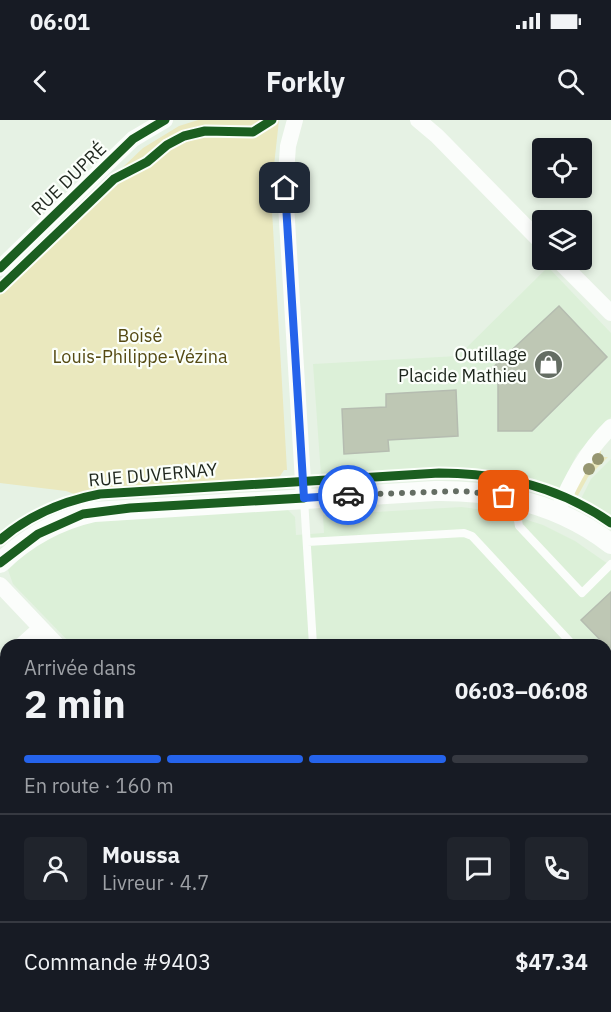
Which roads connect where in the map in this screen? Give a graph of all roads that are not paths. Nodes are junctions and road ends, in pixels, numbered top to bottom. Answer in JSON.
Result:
{"nodes":[{"id":1,"x":165,"y":120,"type":"edge"},
{"id":2,"x":296,"y":120,"type":"edge"},
{"id":3,"x":418,"y":120,"type":"edge"},
{"id":4,"x":532,"y":233,"type":"edge"},
{"id":5,"x":0,"y":268,"type":"edge"},
{"id":6,"x":568,"y":270,"type":"edge"},
{"id":7,"x":611,"y":313,"type":"edge"},
{"id":8,"x":611,"y":427,"type":"edge"},
{"id":9,"x":304,"y":498,"type":"junction"},
{"id":10,"x":521,"y":499,"type":"junction"},
{"id":11,"x":557,"y":512,"type":"junction"},
{"id":12,"x":307,"y":542,"type":"junction"},
{"id":13,"x":611,"y":544,"type":"edge"},
{"id":14,"x":0,"y":563,"type":"edge"},
{"id":15,"x":611,"y":564,"type":"edge"},
{"id":16,"x":0,"y":585,"type":"edge"},
{"id":17,"x":41,"y":628,"type":"junction"},
{"id":18,"x":29,"y":639,"type":"edge"},
{"id":19,"x":51,"y":639,"type":"edge"},
{"id":20,"x":314,"y":639,"type":"edge"},
{"id":21,"x":567,"y":639,"type":"edge"}],
"edges":[{"from":1,"to":5,"type":"street","name":"RUE DUPRÉ"},
{"from":2,"to":9,"type":"street"},
{"from":3,"to":4,"type":"street"},
{"from":6,"to":7,"type":"street"},
{"from":8,"to":11,"type":"street"},
{"from":9,"to":10,"type":"street","name":"RUE DUVERNAY"},
{"from":9,"to":12,"type":"lane"},
{"from":9,"to":14,"type":"street","name":"RUE DUVERNAY"},
{"from":10,"to":11,"type":"street","name":"RUE DUVERNAY"},
{"from":10,"to":15,"type":"lane"},
{"from":11,"to":13,"type":"street","name":"RUE DUVERNAY"},
{"from":12,"to":20,"type":"lane"},
{"from":12,"to":21,"type":"lane"},
{"from":16,"to":17,"type":"street"},
{"from":17,"to":18,"type":"street"},
{"from":17,"to":19,"type":"street"}]}
